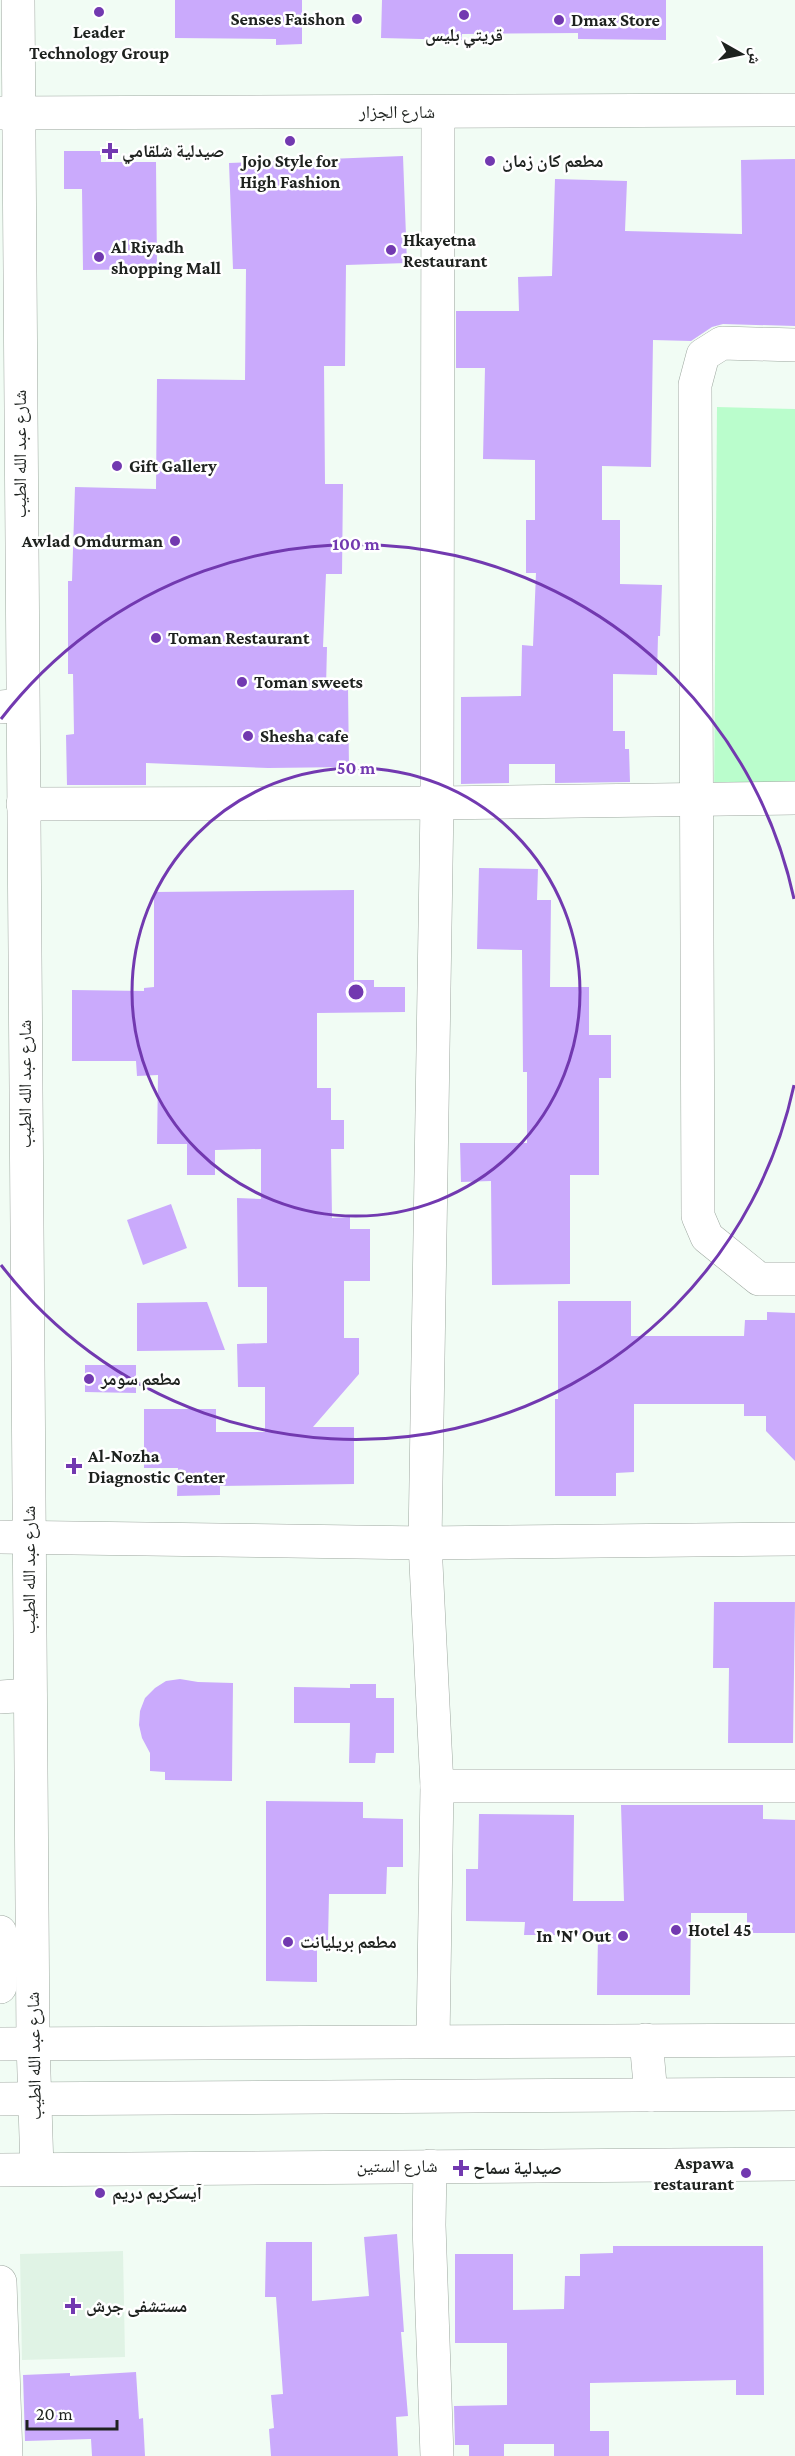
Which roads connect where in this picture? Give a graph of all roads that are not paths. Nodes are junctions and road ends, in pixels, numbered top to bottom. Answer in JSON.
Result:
{"nodes":[{"id":1,"x":18,"y":0,"type":"edge"},
{"id":2,"x":795,"y":110,"type":"edge"},
{"id":3,"x":438,"y":112,"type":"junction"},
{"id":4,"x":10,"y":113,"type":"edge"},
{"id":5,"x":9,"y":191,"type":"edge"},
{"id":6,"x":795,"y":345,"type":"edge"},
{"id":7,"x":11,"y":706,"type":"edge"},
{"id":8,"x":795,"y":798,"type":"edge"},
{"id":9,"x":695,"y":799,"type":"junction"},
{"id":10,"x":437,"y":803,"type":"junction"},
{"id":11,"x":23,"y":804,"type":"junction"},
{"id":12,"x":795,"y":1279,"type":"edge"},
{"id":13,"x":14,"y":1537,"type":"edge"},
{"id":14,"x":795,"y":1539,"type":"edge"},
{"id":15,"x":425,"y":1543,"type":"junction"},
{"id":16,"x":15,"y":1696,"type":"edge"},
{"id":17,"x":437,"y":1786,"type":"junction"},
{"id":18,"x":795,"y":1786,"type":"edge"},
{"id":19,"x":0,"y":1932,"type":"edge"},
{"id":20,"x":0,"y":1987,"type":"edge"},
{"id":21,"x":646,"y":2040,"type":"junction"},
{"id":22,"x":795,"y":2040,"type":"edge"},
{"id":23,"x":433,"y":2041,"type":"junction"},
{"id":24,"x":33,"y":2042,"type":"junction"},
{"id":25,"x":0,"y":2044,"type":"edge"},
{"id":26,"x":795,"y":2094,"type":"edge"},
{"id":27,"x":651,"y":2095,"type":"junction"},
{"id":28,"x":34,"y":2098,"type":"junction"},
{"id":29,"x":0,"y":2099,"type":"edge"},
{"id":30,"x":795,"y":2164,"type":"edge"},
{"id":31,"x":430,"y":2166,"type":"junction"},
{"id":32,"x":37,"y":2169,"type":"junction"},
{"id":33,"x":0,"y":2170,"type":"edge"},
{"id":34,"x":0,"y":2282,"type":"edge"},
{"id":35,"x":6,"y":2456,"type":"edge"},
{"id":36,"x":437,"y":2456,"type":"edge"}],
"edges":[{"from":1,"to":4,"type":"street","name":"شارع عبد الله الطيب"},
{"from":2,"to":3,"type":"street","name":"شارع الجزار"},
{"from":3,"to":4,"type":"street","name":"شارع الجزار"},
{"from":3,"to":10,"type":"street"},
{"from":4,"to":5,"type":"street","name":"شارع عبد الله الطيب"},
{"from":5,"to":7,"type":"street","name":"شارع عبد الله الطيب"},
{"from":6,"to":9,"type":"street"},
{"from":7,"to":11,"type":"street","name":"شارع عبد الله الطيب"},
{"from":8,"to":9,"type":"street"},
{"from":9,"to":10,"type":"street"},
{"from":9,"to":12,"type":"street"},
{"from":10,"to":11,"type":"street"},
{"from":10,"to":15,"type":"street"},
{"from":11,"to":13,"type":"street","name":"شارع عبد الله الطيب"},
{"from":13,"to":15,"type":"street"},
{"from":13,"to":16,"type":"street","name":"شارع عبد الله الطيب"},
{"from":14,"to":15,"type":"street"},
{"from":15,"to":17,"type":"street"},
{"from":16,"to":24,"type":"street","name":"شارع عبد الله الطيب"},
{"from":17,"to":18,"type":"street"},
{"from":17,"to":23,"type":"street"},
{"from":19,"to":20,"type":"street","name":"شارع عبد الله الطيب"},
{"from":21,"to":22,"type":"street"},
{"from":21,"to":23,"type":"street"},
{"from":21,"to":27,"type":"street"},
{"from":23,"to":24,"type":"street"},
{"from":24,"to":25,"type":"street"},
{"from":24,"to":28,"type":"street","name":"شارع عبد الله الطيب"},
{"from":26,"to":27,"type":"street"},
{"from":27,"to":28,"type":"street"},
{"from":28,"to":29,"type":"street"},
{"from":28,"to":32,"type":"street","name":"شارع عبد الله الطيب"},
{"from":30,"to":31,"type":"street","name":"شارع الستين"},
{"from":31,"to":32,"type":"street","name":"شارع الستين"},
{"from":31,"to":36,"type":"street"},
{"from":32,"to":33,"type":"street","name":"شارع الستين"},
{"from":34,"to":35,"type":"street"}]}
